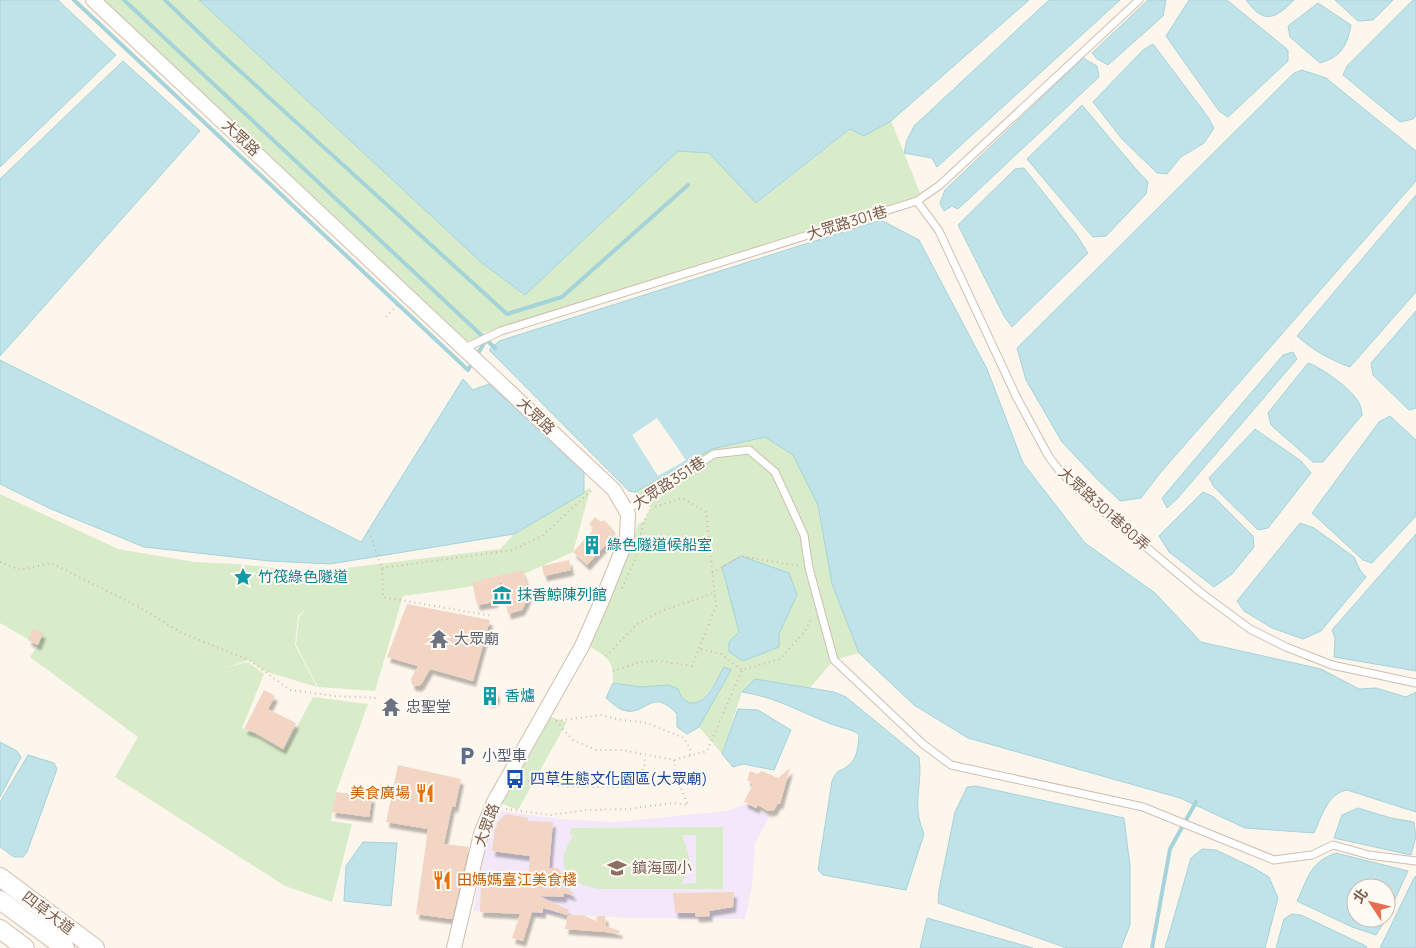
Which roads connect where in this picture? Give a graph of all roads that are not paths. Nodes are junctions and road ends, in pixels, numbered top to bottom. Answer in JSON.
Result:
{"nodes":[{"id":1,"x":93,"y":0,"type":"edge"},
{"id":2,"x":1139,"y":0,"type":"edge"},
{"id":3,"x":917,"y":201,"type":"junction"},
{"id":4,"x":465,"y":348,"type":"junction"},
{"id":5,"x":625,"y":510,"type":"junction"},
{"id":6,"x":1416,"y":683,"type":"edge"},
{"id":7,"x":1416,"y":861,"type":"edge"},
{"id":8,"x":0,"y":877,"type":"edge"},
{"id":9,"x":0,"y":900,"type":"edge"},
{"id":10,"x":0,"y":929,"type":"edge"},
{"id":11,"x":25,"y":948,"type":"edge"},
{"id":12,"x":65,"y":948,"type":"edge"},
{"id":13,"x":95,"y":948,"type":"edge"},
{"id":14,"x":454,"y":948,"type":"edge"}],
"edges":[{"from":1,"to":4,"type":"street","name":"大眾路"},
{"from":2,"to":3,"type":"lane","name":"大眾路301巷"},
{"from":3,"to":4,"type":"lane","name":"大眾路301巷"},
{"from":3,"to":6,"type":"lane","name":"大眾路301巷80弄"},
{"from":4,"to":5,"type":"street","name":"大眾路"},
{"from":5,"to":7,"type":"lane","name":"大眾路351巷"},
{"from":5,"to":14,"type":"street","name":"大眾路"},
{"from":8,"to":13,"type":"street","name":"四草大道"},
{"from":9,"to":12,"type":"street","name":"四草大道"},
{"from":10,"to":11,"type":"street"}]}
